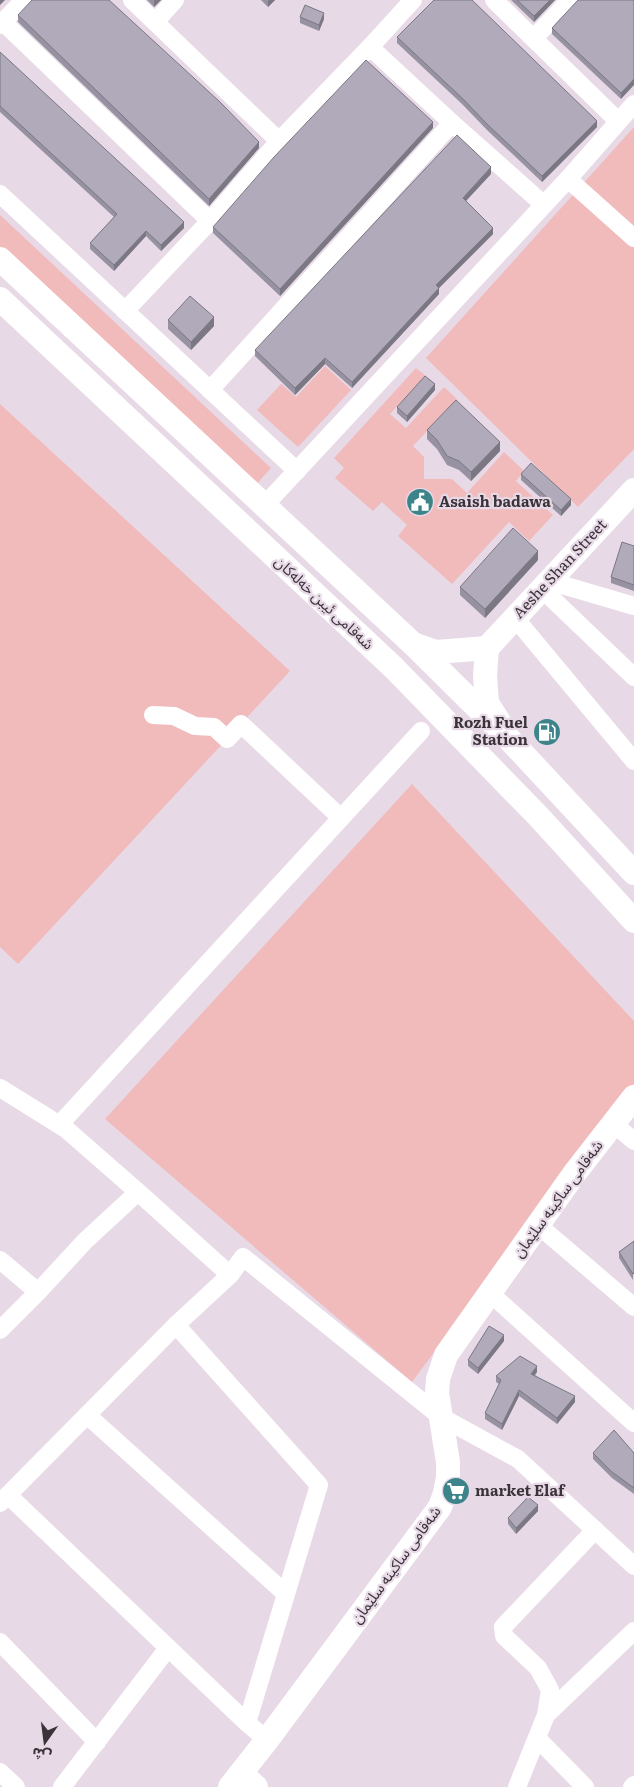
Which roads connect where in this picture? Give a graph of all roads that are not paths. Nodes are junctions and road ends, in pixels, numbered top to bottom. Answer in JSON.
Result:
{"nodes":[{"id":1,"x":24,"y":0,"type":"edge"},
{"id":2,"x":132,"y":0,"type":"edge"},
{"id":3,"x":175,"y":0,"type":"edge"},
{"id":4,"x":413,"y":0,"type":"edge"},
{"id":5,"x":494,"y":0,"type":"edge"},
{"id":6,"x":570,"y":0,"type":"edge"},
{"id":7,"x":155,"y":22,"type":"junction"},
{"id":8,"x":2,"y":24,"type":"edge"},
{"id":9,"x":534,"y":38,"type":"junction"},
{"id":10,"x":370,"y":47,"type":"junction"},
{"id":11,"x":634,"y":104,"type":"edge"},
{"id":12,"x":618,"y":121,"type":"junction"},
{"id":13,"x":452,"y":124,"type":"junction"},
{"id":14,"x":279,"y":141,"type":"junction"},
{"id":15,"x":568,"y":179,"type":"junction"},
{"id":16,"x":0,"y":194,"type":"edge"},
{"id":17,"x":543,"y":204,"type":"junction"},
{"id":18,"x":210,"y":221,"type":"junction"},
{"id":19,"x":634,"y":238,"type":"edge"},
{"id":20,"x":0,"y":260,"type":"edge"},
{"id":21,"x":0,"y":299,"type":"edge"},
{"id":22,"x":125,"y":311,"type":"junction"},
{"id":23,"x":210,"y":390,"type":"junction"},
{"id":24,"x":297,"y":471,"type":"junction"},
{"id":25,"x":634,"y":491,"type":"edge"},
{"id":26,"x":264,"y":506,"type":"junction"},
{"id":27,"x":546,"y":585,"type":"junction"},
{"id":28,"x":634,"y":606,"type":"edge"},
{"id":29,"x":374,"y":610,"type":"junction"},
{"id":30,"x":515,"y":618,"type":"junction"},
{"id":31,"x":354,"y":631,"type":"junction"},
{"id":32,"x":413,"y":644,"type":"junction"},
{"id":33,"x":487,"y":648,"type":"junction"},
{"id":34,"x":634,"y":677,"type":"edge"},
{"id":35,"x":153,"y":715,"type":"dead end"},
{"id":36,"x":421,"y":731,"type":"dead end"},
{"id":37,"x":509,"y":739,"type":"junction"},
{"id":38,"x":634,"y":761,"type":"edge"},
{"id":39,"x":565,"y":798,"type":"junction"},
{"id":40,"x":539,"y":816,"type":"junction"},
{"id":41,"x":341,"y":818,"type":"junction"},
{"id":42,"x":634,"y":873,"type":"edge"},
{"id":43,"x":634,"y":921,"type":"edge"},
{"id":44,"x":0,"y":1088,"type":"edge"},
{"id":45,"x":634,"y":1097,"type":"edge"},
{"id":46,"x":60,"y":1124,"type":"junction"},
{"id":47,"x":614,"y":1124,"type":"junction"},
{"id":48,"x":634,"y":1141,"type":"edge"},
{"id":49,"x":138,"y":1192,"type":"junction"},
{"id":50,"x":538,"y":1225,"type":"junction"},
{"id":51,"x":0,"y":1260,"type":"edge"},
{"id":52,"x":230,"y":1275,"type":"junction"},
{"id":53,"x":38,"y":1292,"type":"junction"},
{"id":54,"x":490,"y":1294,"type":"junction"},
{"id":55,"x":634,"y":1308,"type":"edge"},
{"id":56,"x":176,"y":1325,"type":"junction"},
{"id":57,"x":0,"y":1330,"type":"edge"},
{"id":58,"x":87,"y":1416,"type":"junction"},
{"id":59,"x":442,"y":1417,"type":"junction"},
{"id":60,"x":634,"y":1423,"type":"edge"},
{"id":61,"x":4,"y":1499,"type":"edge"},
{"id":62,"x":595,"y":1530,"type":"junction"},
{"id":63,"x":634,"y":1566,"type":"edge"},
{"id":64,"x":286,"y":1594,"type":"junction"},
{"id":65,"x":634,"y":1631,"type":"edge"},
{"id":66,"x":0,"y":1642,"type":"edge"},
{"id":67,"x":168,"y":1648,"type":"junction"},
{"id":68,"x":546,"y":1716,"type":"junction"},
{"id":69,"x":247,"y":1723,"type":"junction"},
{"id":70,"x":537,"y":1738,"type":"junction"},
{"id":71,"x":267,"y":1740,"type":"junction"},
{"id":72,"x":96,"y":1742,"type":"junction"},
{"id":73,"x":0,"y":1772,"type":"edge"},
{"id":74,"x":242,"y":1782,"type":"edge"},
{"id":75,"x":16,"y":1787,"type":"edge"},
{"id":76,"x":62,"y":1787,"type":"edge"},
{"id":77,"x":517,"y":1787,"type":"edge"},
{"id":78,"x":585,"y":1787,"type":"edge"}],
"edges":[{"from":1,"to":8,"type":"street"},
{"from":2,"to":7,"type":"street"},
{"from":3,"to":7,"type":"street"},
{"from":4,"to":10,"type":"street"},
{"from":5,"to":9,"type":"street"},
{"from":6,"to":9,"type":"street"},
{"from":7,"to":14,"type":"street"},
{"from":8,"to":18,"type":"street"},
{"from":9,"to":12,"type":"street"},
{"from":10,"to":13,"type":"street"},
{"from":10,"to":14,"type":"street"},
{"from":11,"to":12,"type":"street"},
{"from":12,"to":15,"type":"street"},
{"from":13,"to":17,"type":"street"},
{"from":13,"to":23,"type":"street"},
{"from":14,"to":18,"type":"street"},
{"from":15,"to":17,"type":"street"},
{"from":15,"to":19,"type":"street"},
{"from":16,"to":22,"type":"street"},
{"from":17,"to":24,"type":"street"},
{"from":18,"to":22,"type":"street"},
{"from":20,"to":26,"type":"main road","name":"شەقامی ئیبن خەلەکان"},
{"from":21,"to":31,"type":"main road","name":"شەقامی ئیبن خەلەکان"},
{"from":22,"to":23,"type":"street"},
{"from":23,"to":24,"type":"street"},
{"from":24,"to":26,"type":"street"},
{"from":25,"to":27,"type":"main road","name":"Aeshe Shan Street"},
{"from":26,"to":29,"type":"main road","name":"شەقامی ئیبن خەلەکان"},
{"from":27,"to":28,"type":"street"},
{"from":27,"to":30,"type":"main road","name":"Aeshe Shan Street"},
{"from":27,"to":34,"type":"street"},
{"from":29,"to":31,"type":"main road"},
{"from":29,"to":32,"type":"main road","name":"شەقامی ئیبن خەلەکان"},
{"from":30,"to":33,"type":"main road","name":"Aeshe Shan Street"},
{"from":30,"to":38,"type":"street"},
{"from":31,"to":40,"type":"main road","name":"شەقامی ئیبن خەلەکان"},
{"from":32,"to":33,"type":"main road"},
{"from":32,"to":37,"type":"main road","name":"شەقامی ئیبن خەلەکان"},
{"from":33,"to":37,"type":"main road"},
{"from":35,"to":41,"type":"street"},
{"from":36,"to":41,"type":"street"},
{"from":37,"to":39,"type":"main road","name":"شەقامی ئیبن خەلەکان"},
{"from":39,"to":40,"type":"main road"},
{"from":39,"to":42,"type":"main road","name":"شەقامی ئیبن خەلەکان"},
{"from":40,"to":43,"type":"main road","name":"شەقامی ئیبن خەلەکان"},
{"from":41,"to":46,"type":"street"},
{"from":44,"to":46,"type":"street"},
{"from":45,"to":47,"type":"main road","name":"شەقامی ساکینە سلێمان"},
{"from":46,"to":49,"type":"street"},
{"from":47,"to":48,"type":"street"},
{"from":47,"to":50,"type":"main road","name":"شەقامی ساکینە سلێمان"},
{"from":49,"to":52,"type":"street"},
{"from":49,"to":53,"type":"street"},
{"from":50,"to":54,"type":"main road","name":"شەقامی ساکینە سلێمان"},
{"from":50,"to":55,"type":"street"},
{"from":51,"to":53,"type":"street"},
{"from":52,"to":56,"type":"street"},
{"from":52,"to":59,"type":"street"},
{"from":53,"to":57,"type":"street"},
{"from":54,"to":59,"type":"main road","name":"شەقامی ساکینە سلێمان"},
{"from":54,"to":60,"type":"street"},
{"from":56,"to":58,"type":"street"},
{"from":56,"to":64,"type":"street"},
{"from":58,"to":61,"type":"street"},
{"from":58,"to":64,"type":"street"},
{"from":59,"to":62,"type":"street"},
{"from":59,"to":71,"type":"main road","name":"شەقامی ساکینە سلێمان"},
{"from":61,"to":67,"type":"street"},
{"from":62,"to":63,"type":"street"},
{"from":62,"to":68,"type":"street"},
{"from":64,"to":69,"type":"street"},
{"from":65,"to":68,"type":"street"},
{"from":66,"to":72,"type":"street"},
{"from":67,"to":69,"type":"street"},
{"from":67,"to":72,"type":"street"},
{"from":68,"to":70,"type":"street"},
{"from":69,"to":71,"type":"street"},
{"from":70,"to":77,"type":"street"},
{"from":70,"to":78,"type":"street"},
{"from":71,"to":74,"type":"main road","name":"شەقامی ساکینە سلێمان"},
{"from":72,"to":76,"type":"street"},
{"from":73,"to":75,"type":"street"}]}
